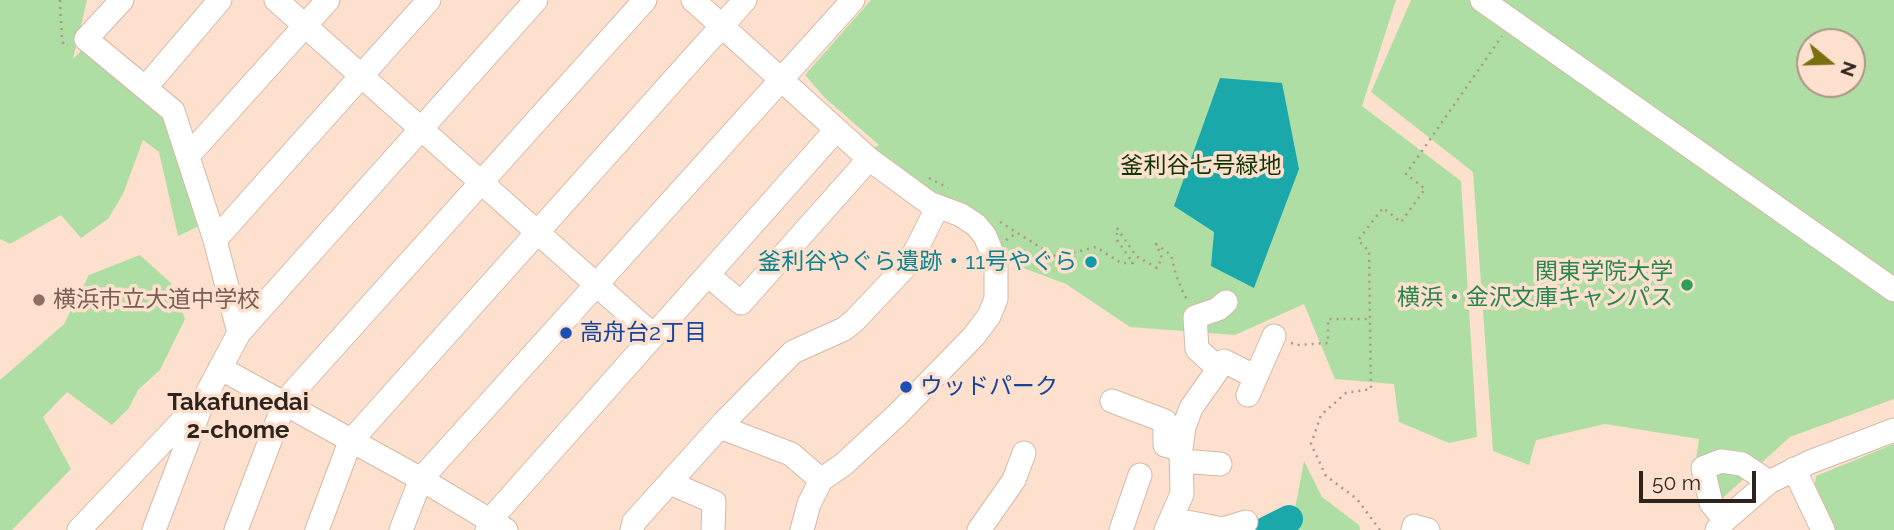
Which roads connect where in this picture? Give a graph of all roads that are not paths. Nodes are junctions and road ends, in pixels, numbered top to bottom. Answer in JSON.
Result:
{"nodes":[{"id":1,"x":122,"y":0,"type":"edge"},
{"id":2,"x":220,"y":0,"type":"edge"},
{"id":3,"x":276,"y":0,"type":"edge"},
{"id":4,"x":328,"y":0,"type":"edge"},
{"id":5,"x":429,"y":0,"type":"edge"},
{"id":6,"x":536,"y":0,"type":"edge"},
{"id":7,"x":645,"y":0,"type":"edge"},
{"id":8,"x":693,"y":0,"type":"edge"},
{"id":9,"x":746,"y":0,"type":"edge"},
{"id":10,"x":853,"y":0,"type":"edge"},
{"id":11,"x":1482,"y":0,"type":"edge"},
{"id":12,"x":306,"y":25,"type":"junction"},
{"id":13,"x":722,"y":26,"type":"junction"},
{"id":14,"x":362,"y":75,"type":"junction"},
{"id":15,"x":780,"y":79,"type":"junction"},
{"id":16,"x":146,"y":87,"type":"junction"},
{"id":17,"x":421,"y":129,"type":"junction"},
{"id":18,"x":836,"y":130,"type":"junction"},
{"id":19,"x":188,"y":156,"type":"junction"},
{"id":20,"x":869,"y":159,"type":"junction"},
{"id":21,"x":482,"y":181,"type":"junction"},
{"id":22,"x":937,"y":208,"type":"junction"},
{"id":23,"x":539,"y":232,"type":"junction"},
{"id":24,"x":215,"y":240,"type":"junction"},
{"id":25,"x":708,"y":275,"type":"junction"},
{"id":26,"x":596,"y":284,"type":"junction"},
{"id":27,"x":1894,"y":290,"type":"edge"},
{"id":28,"x":1216,"y":307,"type":"road end"},
{"id":29,"x":239,"y":333,"type":"junction"},
{"id":30,"x":653,"y":335,"type":"junction"},
{"id":31,"x":1274,"y":336,"type":"road end"},
{"id":32,"x":220,"y":368,"type":"junction"},
{"id":33,"x":1218,"y":368,"type":"junction"},
{"id":34,"x":205,"y":397,"type":"junction"},
{"id":35,"x":1112,"y":401,"type":"dead end"},
{"id":36,"x":284,"y":404,"type":"junction"},
{"id":37,"x":1191,"y":408,"type":"junction"},
{"id":38,"x":1165,"y":421,"type":"junction"},
{"id":39,"x":720,"y":427,"type":"junction"},
{"id":40,"x":1894,"y":430,"type":"edge"},
{"id":41,"x":350,"y":442,"type":"junction"},
{"id":42,"x":1024,"y":453,"type":"dead end"},
{"id":43,"x":1181,"y":455,"type":"junction"},
{"id":44,"x":1220,"y":464,"type":"dead end"},
{"id":45,"x":1794,"y":469,"type":"junction"},
{"id":46,"x":1140,"y":475,"type":"dead end"},
{"id":47,"x":421,"y":479,"type":"junction"},
{"id":48,"x":821,"y":480,"type":"junction"},
{"id":49,"x":1769,"y":482,"type":"junction"},
{"id":50,"x":670,"y":483,"type":"junction"},
{"id":51,"x":1246,"y":522,"type":"dead end"},
{"id":52,"x":1169,"y":524,"type":"edge"},
{"id":53,"x":1721,"y":525,"type":"edge"},
{"id":54,"x":495,"y":526,"type":"edge"},
{"id":55,"x":79,"y":530,"type":"edge"},
{"id":56,"x":154,"y":530,"type":"edge"},
{"id":57,"x":236,"y":530,"type":"edge"},
{"id":58,"x":317,"y":530,"type":"edge"},
{"id":59,"x":401,"y":530,"type":"edge"},
{"id":60,"x":632,"y":530,"type":"edge"},
{"id":61,"x":713,"y":530,"type":"edge"},
{"id":62,"x":802,"y":530,"type":"edge"},
{"id":63,"x":979,"y":530,"type":"edge"},
{"id":64,"x":1121,"y":530,"type":"edge"},
{"id":65,"x":1413,"y":530,"type":"edge"},
{"id":66,"x":1428,"y":530,"type":"edge"},
{"id":67,"x":1822,"y":530,"type":"edge"}],
"edges":[{"from":1,"to":16,"type":"street"},
{"from":2,"to":16,"type":"street"},
{"from":3,"to":12,"type":"street"},
{"from":4,"to":12,"type":"street"},
{"from":5,"to":14,"type":"street"},
{"from":6,"to":17,"type":"street"},
{"from":7,"to":21,"type":"street"},
{"from":8,"to":13,"type":"street"},
{"from":9,"to":13,"type":"street"},
{"from":10,"to":15,"type":"street"},
{"from":11,"to":27,"type":"street"},
{"from":12,"to":14,"type":"street"},
{"from":12,"to":19,"type":"street"},
{"from":13,"to":15,"type":"street"},
{"from":13,"to":23,"type":"street"},
{"from":14,"to":17,"type":"street"},
{"from":14,"to":24,"type":"street"},
{"from":15,"to":18,"type":"street"},
{"from":15,"to":26,"type":"street"},
{"from":16,"to":19,"type":"street"},
{"from":17,"to":21,"type":"street"},
{"from":17,"to":29,"type":"street"},
{"from":18,"to":20,"type":"street"},
{"from":18,"to":25,"type":"street"},
{"from":19,"to":24,"type":"street"},
{"from":20,"to":22,"type":"street"},
{"from":20,"to":25,"type":"street"},
{"from":21,"to":23,"type":"street"},
{"from":21,"to":36,"type":"street"},
{"from":22,"to":39,"type":"street"},
{"from":22,"to":48,"type":"street"},
{"from":23,"to":26,"type":"street"},
{"from":23,"to":41,"type":"street"},
{"from":24,"to":29,"type":"street"},
{"from":25,"to":30,"type":"street"},
{"from":26,"to":30,"type":"street"},
{"from":26,"to":47,"type":"street"},
{"from":28,"to":33,"type":"street"},
{"from":29,"to":32,"type":"street"},
{"from":30,"to":54,"type":"street"},
{"from":31,"to":33,"type":"street"},
{"from":32,"to":34,"type":"street"},
{"from":32,"to":36,"type":"street"},
{"from":33,"to":37,"type":"street"},
{"from":34,"to":55,"type":"street"},
{"from":34,"to":56,"type":"street"},
{"from":35,"to":38,"type":"street"},
{"from":36,"to":41,"type":"street"},
{"from":36,"to":57,"type":"street"},
{"from":37,"to":38,"type":"street"},
{"from":37,"to":43,"type":"street"},
{"from":38,"to":43,"type":"street"},
{"from":39,"to":48,"type":"street"},
{"from":39,"to":50,"type":"street"},
{"from":40,"to":45,"type":"street"},
{"from":41,"to":47,"type":"street"},
{"from":41,"to":58,"type":"street"},
{"from":42,"to":63,"type":"street"},
{"from":43,"to":44,"type":"street"},
{"from":43,"to":52,"type":"street"},
{"from":45,"to":49,"type":"street"},
{"from":45,"to":67,"type":"street"},
{"from":46,"to":64,"type":"street"},
{"from":47,"to":54,"type":"street"},
{"from":47,"to":59,"type":"street"},
{"from":48,"to":62,"type":"street"},
{"from":49,"to":53,"type":"street"},
{"from":49,"to":53,"type":"street"},
{"from":50,"to":60,"type":"street"},
{"from":50,"to":61,"type":"street"},
{"from":51,"to":52,"type":"street"},
{"from":65,"to":66,"type":"street"}]}
